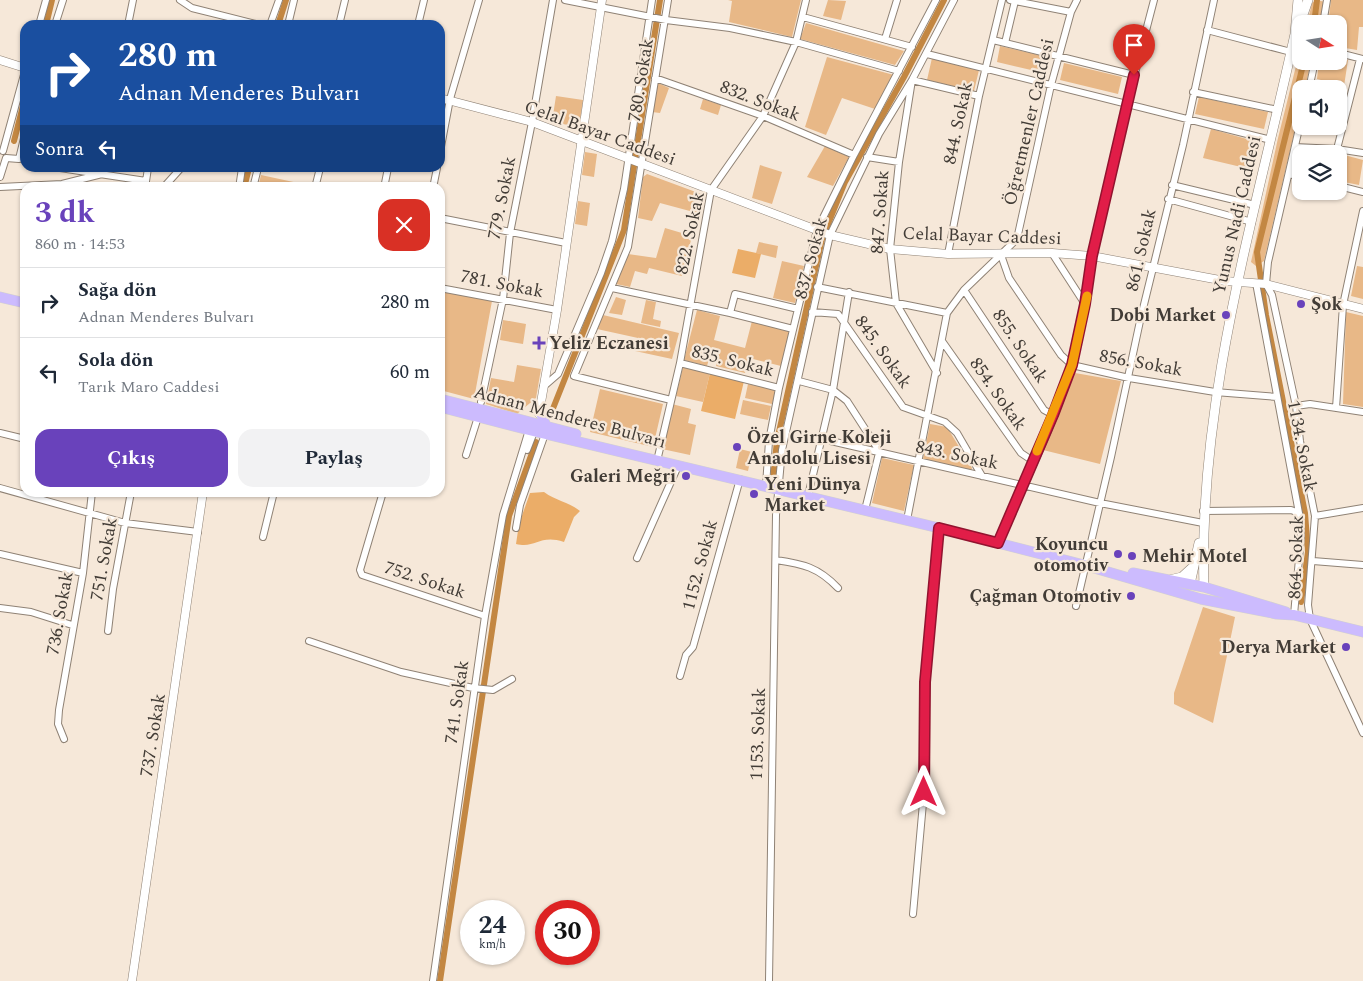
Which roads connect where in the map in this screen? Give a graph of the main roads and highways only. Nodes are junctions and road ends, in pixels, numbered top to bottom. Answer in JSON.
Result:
{"nodes":[{"id":1,"x":1298,"y":0,"type":"edge"},
{"id":2,"x":1308,"y":0,"type":"edge"},
{"id":3,"x":1297,"y":15,"type":"edge"},
{"id":4,"x":1303,"y":15,"type":"edge"},
{"id":5,"x":1292,"y":48,"type":"edge"},
{"id":6,"x":0,"y":297,"type":"edge"},
{"id":7,"x":20,"y":302,"type":"edge"},
{"id":8,"x":445,"y":400,"type":"edge"},
{"id":9,"x":445,"y":408,"type":"edge"},
{"id":10,"x":540,"y":411,"type":"road end"},
{"id":11,"x":537,"y":428,"type":"junction"},
{"id":12,"x":658,"y":459,"type":"junction"},
{"id":13,"x":692,"y":468,"type":"junction"},
{"id":14,"x":1084,"y":565,"type":"junction"},
{"id":15,"x":1199,"y":567,"type":"junction"},
{"id":16,"x":1168,"y":580,"type":"junction"},
{"id":17,"x":1190,"y":584,"type":"junction"},
{"id":18,"x":1204,"y":588,"type":"junction"},
{"id":19,"x":1222,"y":593,"type":"junction"},
{"id":20,"x":1187,"y":595,"type":"junction"},
{"id":21,"x":1201,"y":599,"type":"junction"},
{"id":22,"x":1294,"y":615,"type":"junction"},
{"id":23,"x":1363,"y":632,"type":"edge"}],
"edges":[{"from":1,"to":3,"type":"main road","name":"Yunus Nadi Caddesi"},
{"from":2,"to":4,"type":"main road","name":"Yunus Nadi Caddesi"},
{"from":5,"to":15,"type":"main road","name":"Yunus Nadi Caddesi"},
{"from":6,"to":7,"type":"main road"},
{"from":8,"to":11,"type":"main road","name":"Adnan Menderes Bulvarı"},
{"from":9,"to":11,"type":"main road","name":"Adnan Menderes Bulvarı"},
{"from":10,"to":11,"type":"main road"},
{"from":11,"to":12,"type":"main road","name":"Adnan Menderes Bulvarı"},
{"from":12,"to":13,"type":"main road","name":"Adnan Menderes Bulvarı"},
{"from":12,"to":13,"type":"main road","name":"Adnan Menderes Bulvarı"},
{"from":13,"to":14,"type":"main road","name":"Adnan Menderes Bulvarı"},
{"from":14,"to":16,"type":"main road","name":"Adnan Menderes Bulvarı"},
{"from":14,"to":20,"type":"main road","name":"Adnan Menderes Bulvarı"},
{"from":15,"to":16,"type":"main road"},
{"from":15,"to":17,"type":"main road","name":"Yunus Nadi Caddesi"},
{"from":15,"to":18,"type":"main road","name":"Yunus Nadi Caddesi"},
{"from":15,"to":19,"type":"main road"},
{"from":16,"to":17,"type":"main road","name":"Adnan Menderes Bulvarı"},
{"from":17,"to":18,"type":"main road","name":"Adnan Menderes Bulvarı"},
{"from":17,"to":20,"type":"main road"},
{"from":18,"to":19,"type":"main road","name":"Adnan Menderes Bulvarı"},
{"from":18,"to":21,"type":"main road"},
{"from":19,"to":22,"type":"main road","name":"Adnan Menderes Bulvarı"},
{"from":20,"to":21,"type":"main road","name":"Adnan Menderes Bulvarı"},
{"from":21,"to":22,"type":"main road","name":"Adnan Menderes Bulvarı"},
{"from":22,"to":23,"type":"main road","name":"Adnan Menderes Bulvarı"}]}
